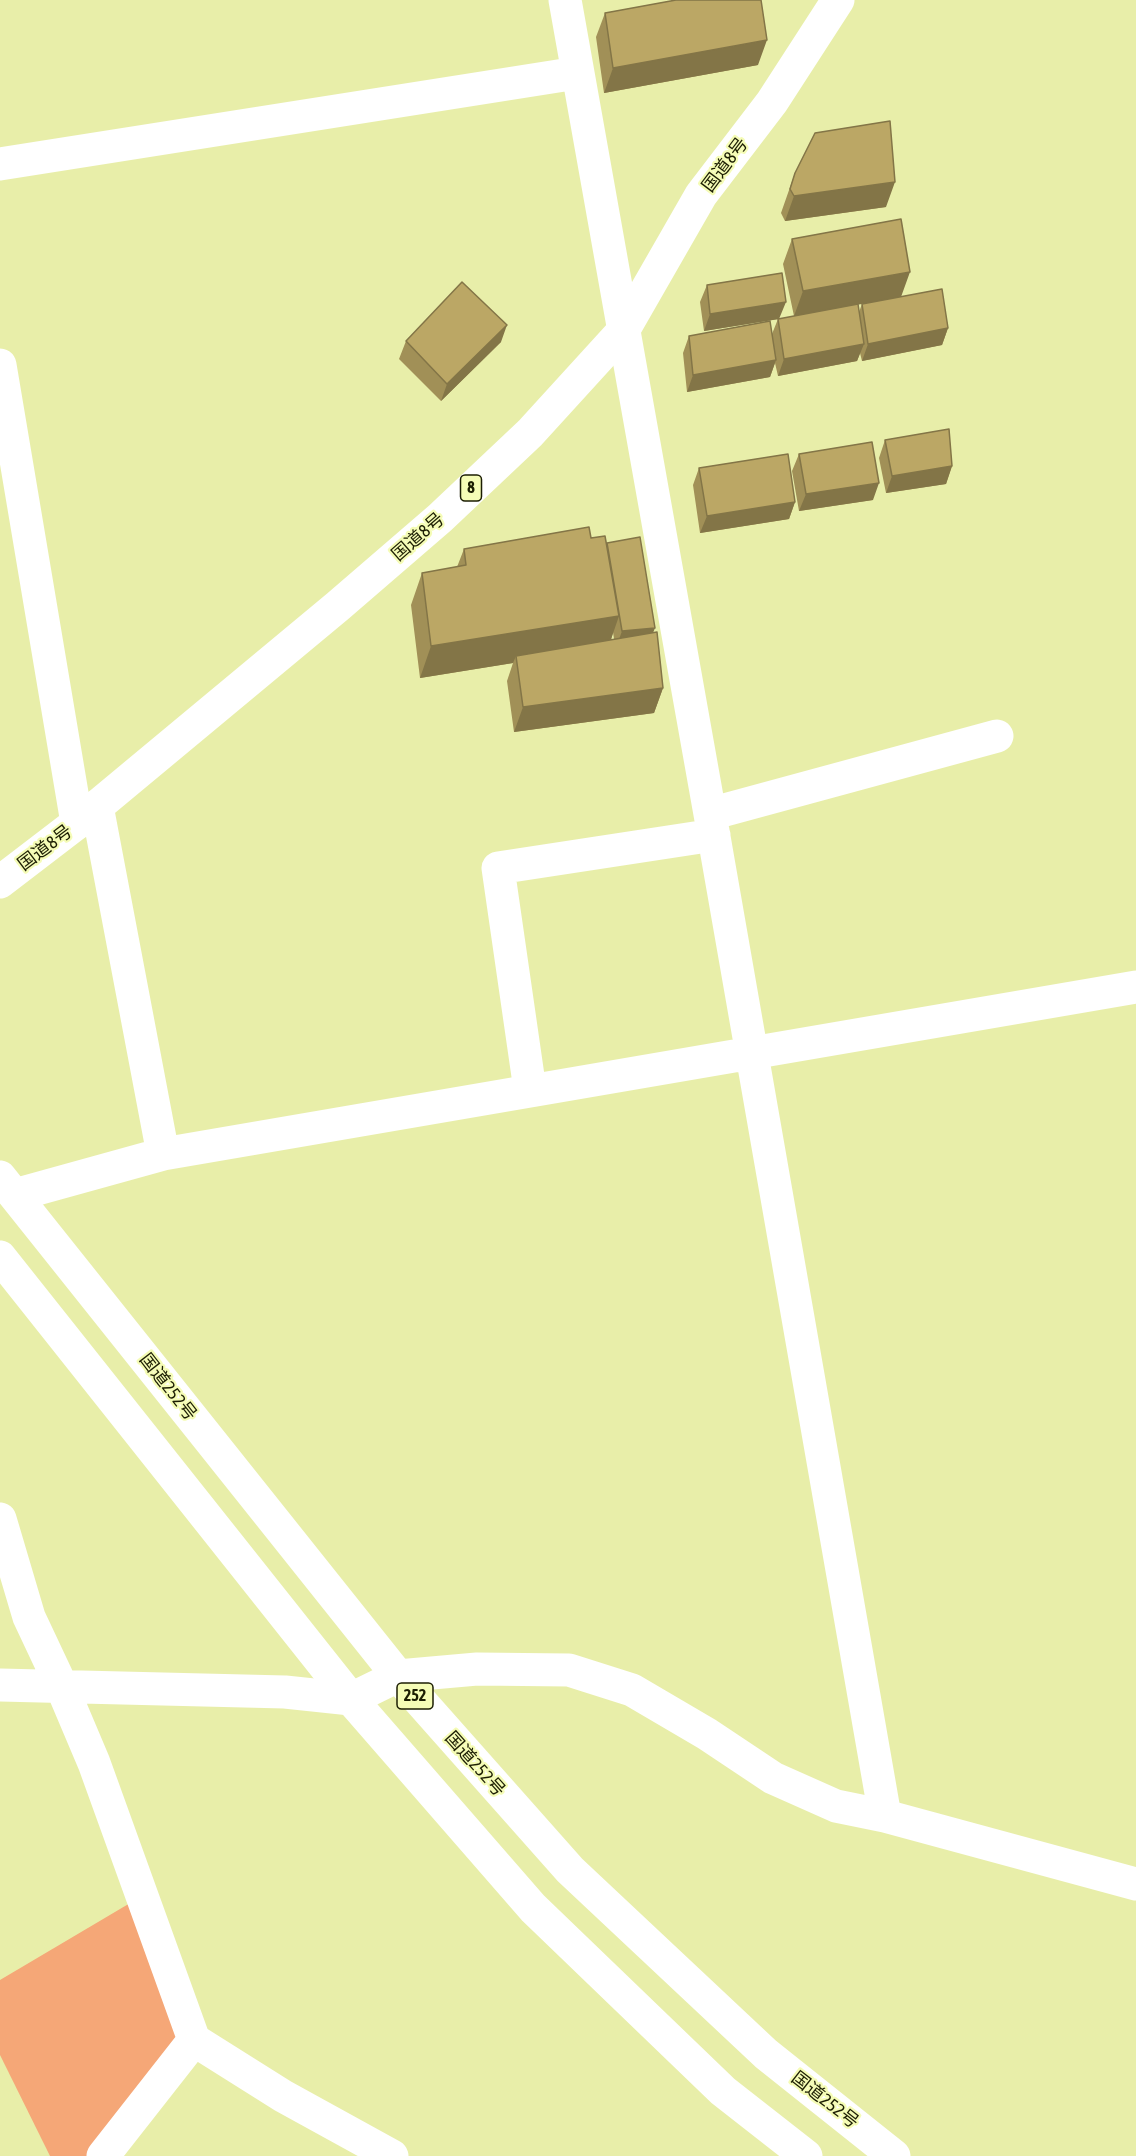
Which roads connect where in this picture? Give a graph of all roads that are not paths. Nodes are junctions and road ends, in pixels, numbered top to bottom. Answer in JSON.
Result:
{"nodes":[{"id":1,"x":565,"y":0,"type":"edge"},
{"id":2,"x":838,"y":0,"type":"edge"},
{"id":3,"x":577,"y":73,"type":"junction"},
{"id":4,"x":0,"y":164,"type":"edge"},
{"id":5,"x":623,"y":331,"type":"junction"},
{"id":6,"x":0,"y":365,"type":"edge"},
{"id":7,"x":997,"y":736,"type":"dead end"},
{"id":8,"x":87,"y":815,"type":"junction"},
{"id":9,"x":712,"y":825,"type":"junction"},
{"id":10,"x":0,"y":882,"type":"edge"},
{"id":11,"x":1136,"y":987,"type":"edge"},
{"id":12,"x":751,"y":1054,"type":"junction"},
{"id":13,"x":530,"y":1090,"type":"junction"},
{"id":14,"x":163,"y":1154,"type":"junction"},
{"id":15,"x":8,"y":1186,"type":"edge"},
{"id":16,"x":0,"y":1257,"type":"edge"},
{"id":17,"x":0,"y":1519,"type":"edge"},
{"id":18,"x":398,"y":1677,"type":"junction"},
{"id":19,"x":0,"y":1685,"type":"edge"},
{"id":20,"x":61,"y":1685,"type":"junction"},
{"id":21,"x":351,"y":1699,"type":"junction"},
{"id":22,"x":885,"y":1816,"type":"junction"},
{"id":23,"x":1136,"y":1884,"type":"edge"},
{"id":24,"x":194,"y":2040,"type":"junction"},
{"id":25,"x":103,"y":2156,"type":"edge"},
{"id":26,"x":392,"y":2156,"type":"edge"},
{"id":27,"x":806,"y":2156,"type":"edge"},
{"id":28,"x":894,"y":2156,"type":"edge"}],
"edges":[{"from":1,"to":3,"type":"main road"},
{"from":2,"to":5,"type":"main road","name":"国道8号","number":"8"},
{"from":3,"to":4,"type":"main road"},
{"from":3,"to":5,"type":"main road"},
{"from":5,"to":8,"type":"main road","name":"国道8号","number":"8"},
{"from":5,"to":9,"type":"main road"},
{"from":6,"to":8,"type":"main road"},
{"from":7,"to":9,"type":"main road"},
{"from":8,"to":10,"type":"main road","name":"国道8号","number":"8"},
{"from":8,"to":14,"type":"main road"},
{"from":9,"to":12,"type":"main road"},
{"from":9,"to":13,"type":"main road"},
{"from":11,"to":12,"type":"main road"},
{"from":12,"to":13,"type":"main road"},
{"from":12,"to":22,"type":"main road"},
{"from":13,"to":14,"type":"main road"},
{"from":14,"to":15,"type":"main road"},
{"from":15,"to":18,"type":"main road","name":"国道252号","number":"252"},
{"from":16,"to":21,"type":"main road"},
{"from":17,"to":20,"type":"main road"},
{"from":18,"to":21,"type":"main road"},
{"from":18,"to":22,"type":"main road"},
{"from":18,"to":28,"type":"main road","name":"国道252号","number":"252"},
{"from":19,"to":20,"type":"main road"},
{"from":20,"to":21,"type":"main road"},
{"from":20,"to":24,"type":"main road"},
{"from":21,"to":27,"type":"main road"},
{"from":22,"to":23,"type":"main road"},
{"from":24,"to":25,"type":"main road"},
{"from":24,"to":26,"type":"main road"}]}
